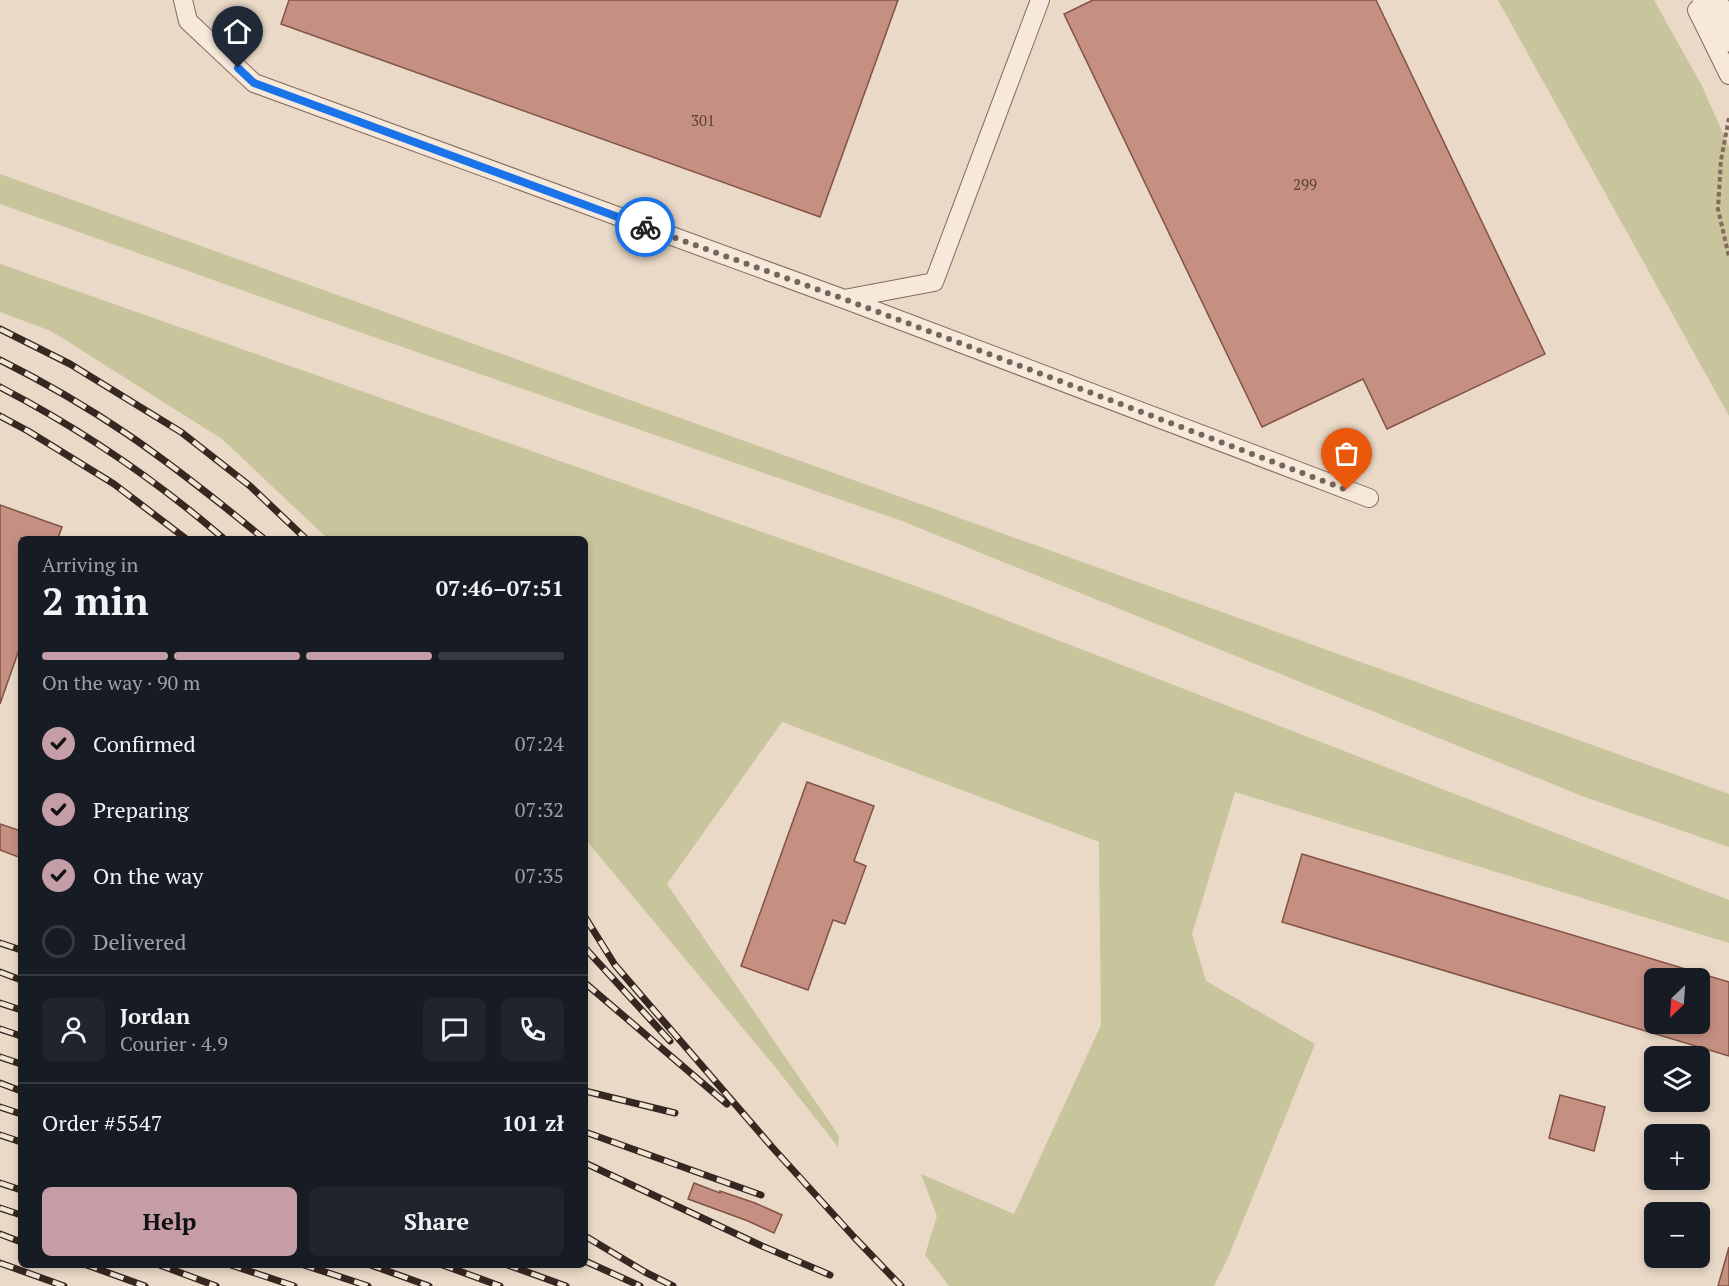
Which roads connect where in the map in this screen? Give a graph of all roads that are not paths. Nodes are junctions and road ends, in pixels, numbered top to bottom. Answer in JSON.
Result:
{"nodes":[{"id":1,"x":183,"y":0,"type":"edge"},
{"id":2,"x":1040,"y":0,"type":"edge"},
{"id":3,"x":1693,"y":0,"type":"edge"},
{"id":4,"x":1709,"y":0,"type":"edge"},
{"id":5,"x":1729,"y":35,"type":"edge"},
{"id":6,"x":1729,"y":75,"type":"edge"},
{"id":7,"x":844,"y":299,"type":"junction"},
{"id":8,"x":1369,"y":498,"type":"dead end"}],
"edges":[{"from":1,"to":7,"type":"lane"},
{"from":2,"to":7,"type":"lane"},
{"from":3,"to":6,"type":"lane"},
{"from":4,"to":5,"type":"main road"},
{"from":7,"to":8,"type":"lane"}]}
